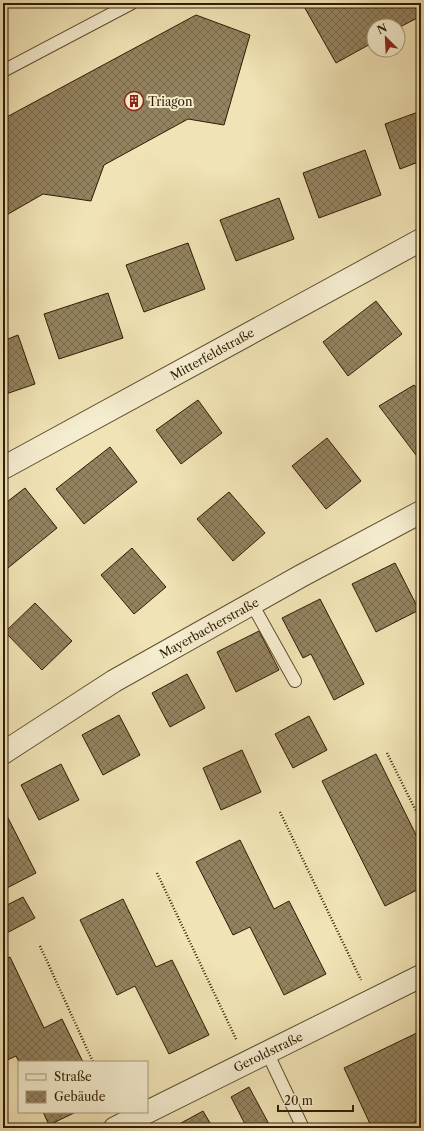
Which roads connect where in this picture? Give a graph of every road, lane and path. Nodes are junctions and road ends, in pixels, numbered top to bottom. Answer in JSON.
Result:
{"nodes":[{"id":1,"x":132,"y":3,"type":"edge"},
{"id":2,"x":3,"y":70,"type":"edge"},
{"id":3,"x":421,"y":240,"type":"edge"},
{"id":4,"x":3,"y":468,"type":"edge"},
{"id":5,"x":421,"y":512,"type":"edge"},
{"id":6,"x":252,"y":604,"type":"junction"},
{"id":7,"x":295,"y":681,"type":"dead end"},
{"id":8,"x":3,"y":753,"type":"edge"},
{"id":9,"x":387,"y":753,"type":"dead end"},
{"id":10,"x":280,"y":812,"type":"dead end"},
{"id":11,"x":421,"y":821,"type":"edge"},
{"id":12,"x":157,"y":873,"type":"dead end"},
{"id":13,"x":40,"y":946,"type":"dead end"},
{"id":14,"x":421,"y":976,"type":"edge"},
{"id":15,"x":371,"y":1000,"type":"junction"},
{"id":16,"x":267,"y":1052,"type":"junction"},
{"id":17,"x":94,"y":1061,"type":"edge"},
{"id":18,"x":247,"y":1062,"type":"junction"},
{"id":19,"x":148,"y":1112,"type":"edge"},
{"id":20,"x":145,"y":1113,"type":"edge"},
{"id":21,"x":115,"y":1128,"type":"edge"},
{"id":22,"x":303,"y":1128,"type":"edge"}],
"edges":[{"from":1,"to":2,"type":"lane"},
{"from":3,"to":4,"type":"street","name":"Mitterfeldstraße"},
{"from":5,"to":6,"type":"street","name":"Mayerbacherstraße"},
{"from":6,"to":7,"type":"lane"},
{"from":6,"to":8,"type":"street","name":"Mayerbacherstraße"},
{"from":9,"to":11,"type":"path"},
{"from":10,"to":15,"type":"path"},
{"from":12,"to":18,"type":"path"},
{"from":13,"to":17,"type":"path"},
{"from":14,"to":15,"type":"street","name":"Geroldstraße"},
{"from":15,"to":16,"type":"street","name":"Geroldstraße"},
{"from":16,"to":18,"type":"street","name":"Geroldstraße"},
{"from":16,"to":22,"type":"lane"},
{"from":18,"to":19,"type":"street","name":"Geroldstraße"},
{"from":20,"to":21,"type":"street","name":"Geroldstraße"}]}
